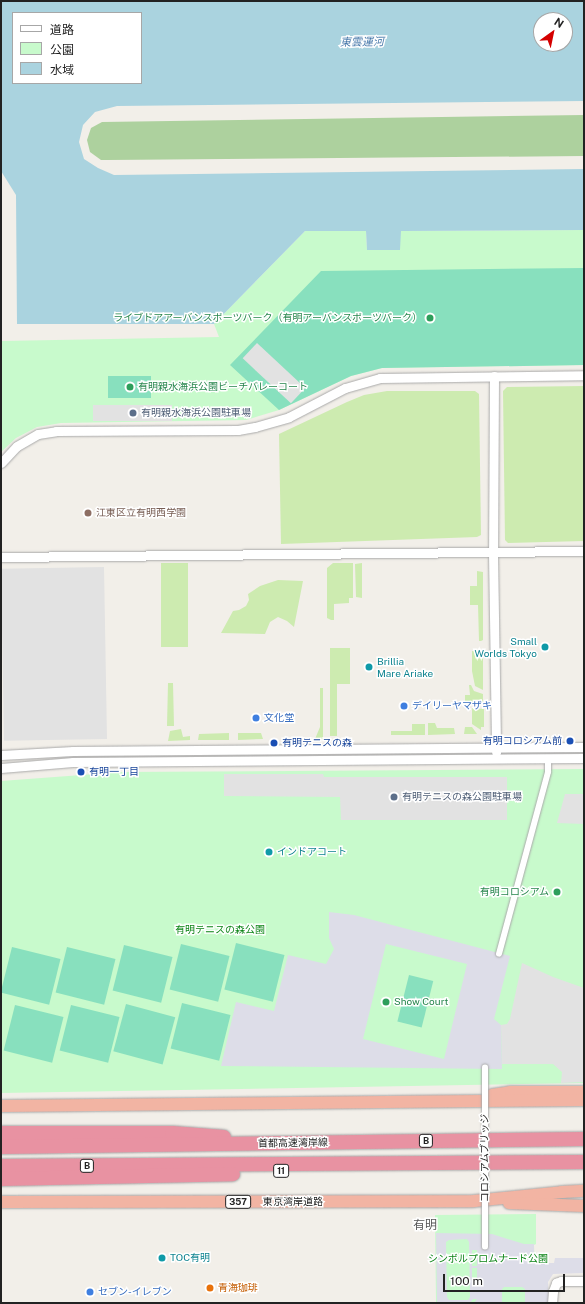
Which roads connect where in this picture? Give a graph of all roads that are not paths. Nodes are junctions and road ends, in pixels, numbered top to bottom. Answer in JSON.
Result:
{"nodes":[{"id":1,"x":584,"y":374,"type":"edge"},
{"id":2,"x":494,"y":376,"type":"junction"},
{"id":3,"x":1,"y":463,"type":"edge"},
{"id":4,"x":584,"y":551,"type":"edge"},
{"id":5,"x":493,"y":553,"type":"junction"},
{"id":6,"x":1,"y":557,"type":"edge"},
{"id":7,"x":584,"y":747,"type":"edge"},
{"id":8,"x":495,"y":748,"type":"junction"},
{"id":9,"x":1,"y":755,"type":"edge"},
{"id":10,"x":584,"y":758,"type":"edge"},
{"id":11,"x":496,"y":760,"type":"junction"},
{"id":12,"x":548,"y":763,"type":"dead end"},
{"id":13,"x":1,"y":768,"type":"edge"},
{"id":14,"x":499,"y":954,"type":"dead end"},
{"id":15,"x":485,"y":1068,"type":"dead end"},
{"id":16,"x":584,"y":1092,"type":"edge"},
{"id":17,"x":584,"y":1100,"type":"edge"},
{"id":18,"x":433,"y":1102,"type":"junction"},
{"id":19,"x":1,"y":1106,"type":"edge"},
{"id":20,"x":1,"y":1133,"type":"edge"},
{"id":21,"x":173,"y":1139,"type":"junction"},
{"id":22,"x":584,"y":1139,"type":"edge"},
{"id":23,"x":1,"y":1147,"type":"edge"},
{"id":24,"x":584,"y":1162,"type":"edge"},
{"id":25,"x":388,"y":1163,"type":"joint"},
{"id":26,"x":1,"y":1166,"type":"edge"},
{"id":27,"x":174,"y":1171,"type":"junction"},
{"id":28,"x":1,"y":1179,"type":"edge"},
{"id":29,"x":584,"y":1192,"type":"edge"},
{"id":30,"x":474,"y":1201,"type":"junction"},
{"id":31,"x":1,"y":1202,"type":"edge"},
{"id":32,"x":584,"y":1206,"type":"edge"},
{"id":33,"x":485,"y":1247,"type":"dead end"},
{"id":34,"x":584,"y":1281,"type":"edge"},
{"id":35,"x":552,"y":1303,"type":"edge"}],
"edges":[{"from":1,"to":2,"type":"street"},
{"from":2,"to":3,"type":"street"},
{"from":2,"to":5,"type":"street"},
{"from":4,"to":5,"type":"street"},
{"from":5,"to":6,"type":"street"},
{"from":5,"to":8,"type":"street"},
{"from":7,"to":8,"type":"street"},
{"from":8,"to":9,"type":"street"},
{"from":8,"to":11,"type":"street"},
{"from":10,"to":11,"type":"street"},
{"from":11,"to":13,"type":"street"},
{"from":12,"to":14,"type":"street"},
{"from":15,"to":33,"type":"street","name":"コロシアムブリッジ","bridge":true},
{"from":16,"to":18,"type":"highway"},
{"from":17,"to":18,"type":"highway"},
{"from":18,"to":19,"type":"highway"},
{"from":20,"to":21,"type":"highway"},
{"from":21,"to":22,"type":"highway","name":"首都高速湾岸線","number":"B"},
{"from":21,"to":23,"type":"highway","number":"B"},
{"from":24,"to":25,"type":"highway","number":"B"},
{"from":25,"to":27,"type":"highway","number":"11"},
{"from":26,"to":27,"type":"highway","number":"B"},
{"from":27,"to":28,"type":"highway","number":"11"},
{"from":29,"to":30,"type":"highway","name":"東京湾岸道路","number":"357"},
{"from":30,"to":31,"type":"highway","name":"東京湾岸道路","number":"357"},
{"from":30,"to":32,"type":"highway","number":"357"},
{"from":34,"to":35,"type":"street"}]}
